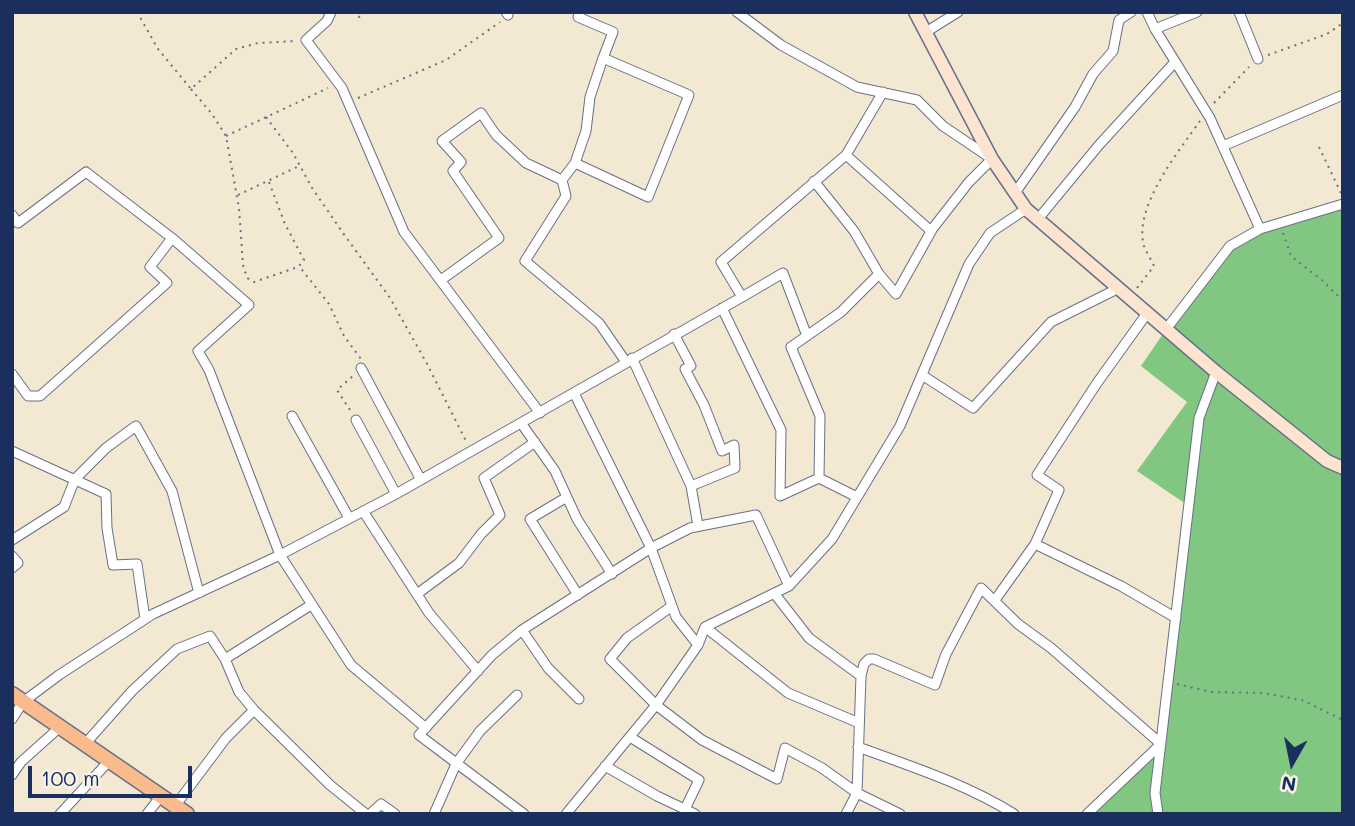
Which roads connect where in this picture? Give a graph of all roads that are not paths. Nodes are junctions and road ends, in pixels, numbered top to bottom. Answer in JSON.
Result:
{"nodes":[{"id":1,"x":331,"y":12,"type":"edge"},
{"id":2,"x":580,"y":12,"type":"edge"},
{"id":3,"x":737,"y":12,"type":"edge"},
{"id":4,"x":915,"y":12,"type":"edge"},
{"id":5,"x":958,"y":12,"type":"edge"},
{"id":6,"x":1131,"y":12,"type":"edge"},
{"id":7,"x":1147,"y":12,"type":"edge"},
{"id":8,"x":1197,"y":12,"type":"edge"},
{"id":9,"x":1239,"y":12,"type":"edge"},
{"id":10,"x":1155,"y":29,"type":"junction"},
{"id":11,"x":926,"y":32,"type":"junction"},
{"id":12,"x":603,"y":58,"type":"junction"},
{"id":13,"x":1258,"y":59,"type":"road end"},
{"id":14,"x":1175,"y":62,"type":"junction"},
{"id":15,"x":883,"y":92,"type":"junction"},
{"id":16,"x":1343,"y":95,"type":"edge"},
{"id":17,"x":1223,"y":146,"type":"junction"},
{"id":18,"x":846,"y":155,"type":"junction"},
{"id":19,"x":992,"y":159,"type":"junction"},
{"id":20,"x":575,"y":163,"type":"junction"},
{"id":21,"x":562,"y":180,"type":"junction"},
{"id":22,"x":814,"y":181,"type":"junction"},
{"id":23,"x":1015,"y":193,"type":"junction"},
{"id":24,"x":1343,"y":204,"type":"edge"},
{"id":25,"x":1026,"y":209,"type":"junction"},
{"id":26,"x":12,"y":215,"type":"edge"},
{"id":27,"x":1038,"y":219,"type":"junction"},
{"id":28,"x":1260,"y":229,"type":"junction"},
{"id":29,"x":931,"y":231,"type":"junction"},
{"id":30,"x":172,"y":238,"type":"junction"},
{"id":31,"x":879,"y":274,"type":"junction"},
{"id":32,"x":441,"y":281,"type":"junction"},
{"id":33,"x":1119,"y":288,"type":"junction"},
{"id":34,"x":742,"y":297,"type":"junction"},
{"id":35,"x":722,"y":308,"type":"junction"},
{"id":36,"x":1148,"y":312,"type":"junction"},
{"id":37,"x":1167,"y":328,"type":"junction"},
{"id":38,"x":674,"y":334,"type":"junction"},
{"id":39,"x":807,"y":336,"type":"junction"},
{"id":40,"x":629,"y":360,"type":"junction"},
{"id":41,"x":361,"y":368,"type":"road end"},
{"id":42,"x":1216,"y":372,"type":"junction"},
{"id":43,"x":12,"y":374,"type":"edge"},
{"id":44,"x":922,"y":375,"type":"junction"},
{"id":45,"x":574,"y":393,"type":"junction"},
{"id":46,"x":540,"y":412,"type":"junction"},
{"id":47,"x":292,"y":416,"type":"dead end"},
{"id":48,"x":356,"y":420,"type":"road end"},
{"id":49,"x":521,"y":423,"type":"junction"},
{"id":50,"x":535,"y":442,"type":"junction"},
{"id":51,"x":12,"y":451,"type":"edge"},
{"id":52,"x":1343,"y":468,"type":"edge"},
{"id":53,"x":819,"y":478,"type":"junction"},
{"id":54,"x":75,"y":479,"type":"junction"},
{"id":55,"x":421,"y":480,"type":"junction"},
{"id":56,"x":691,"y":486,"type":"junction"},
{"id":57,"x":396,"y":494,"type":"junction"},
{"id":58,"x":858,"y":496,"type":"junction"},
{"id":59,"x":567,"y":497,"type":"junction"},
{"id":60,"x":363,"y":511,"type":"junction"},
{"id":61,"x":349,"y":518,"type":"junction"},
{"id":62,"x":698,"y":526,"type":"junction"},
{"id":63,"x":12,"y":540,"type":"edge"},
{"id":64,"x":1035,"y":544,"type":"junction"},
{"id":65,"x":651,"y":548,"type":"junction"},
{"id":66,"x":280,"y":555,"type":"junction"},
{"id":67,"x":12,"y":556,"type":"edge"},
{"id":68,"x":12,"y":568,"type":"edge"},
{"id":69,"x":612,"y":574,"type":"junction"},
{"id":70,"x":789,"y":586,"type":"junction"},
{"id":71,"x":199,"y":593,"type":"junction"},
{"id":72,"x":774,"y":593,"type":"junction"},
{"id":73,"x":417,"y":594,"type":"junction"},
{"id":74,"x":578,"y":595,"type":"junction"},
{"id":75,"x":995,"y":600,"type":"junction"},
{"id":76,"x":311,"y":605,"type":"junction"},
{"id":77,"x":672,"y":607,"type":"junction"},
{"id":78,"x":1176,"y":618,"type":"junction"},
{"id":79,"x":145,"y":619,"type":"junction"},
{"id":80,"x":705,"y":627,"type":"junction"},
{"id":81,"x":522,"y":630,"type":"junction"},
{"id":82,"x":698,"y":645,"type":"junction"},
{"id":83,"x":225,"y":659,"type":"junction"},
{"id":84,"x":478,"y":671,"type":"junction"},
{"id":85,"x":862,"y":676,"type":"junction"},
{"id":86,"x":517,"y":695,"type":"dead end"},
{"id":87,"x":18,"y":698,"type":"edge"},
{"id":88,"x":579,"y":699,"type":"dead end"},
{"id":89,"x":656,"y":705,"type":"junction"},
{"id":90,"x":254,"y":710,"type":"junction"},
{"id":91,"x":12,"y":719,"type":"edge"},
{"id":92,"x":859,"y":723,"type":"junction"},
{"id":93,"x":60,"y":727,"type":"junction"},
{"id":94,"x":426,"y":729,"type":"junction"},
{"id":95,"x":629,"y":737,"type":"junction"},
{"id":96,"x":85,"y":744,"type":"junction"},
{"id":97,"x":1161,"y":744,"type":"junction"},
{"id":98,"x":858,"y":747,"type":"junction"},
{"id":99,"x":109,"y":761,"type":"junction"},
{"id":100,"x":456,"y":764,"type":"junction"},
{"id":101,"x":605,"y":766,"type":"junction"},
{"id":102,"x":12,"y":775,"type":"edge"},
{"id":103,"x":858,"y":793,"type":"junction"},
{"id":104,"x":161,"y":796,"type":"junction"},
{"id":105,"x":181,"y":810,"type":"edge"},
{"id":106,"x":690,"y":812,"type":"edge"},
{"id":107,"x":60,"y":814,"type":"edge"},
{"id":108,"x":147,"y":814,"type":"edge"},
{"id":109,"x":368,"y":814,"type":"edge"},
{"id":110,"x":395,"y":814,"type":"edge"},
{"id":111,"x":433,"y":814,"type":"edge"},
{"id":112,"x":524,"y":814,"type":"edge"},
{"id":113,"x":566,"y":814,"type":"edge"},
{"id":114,"x":846,"y":814,"type":"edge"},
{"id":115,"x":900,"y":814,"type":"edge"},
{"id":116,"x":1014,"y":814,"type":"edge"},
{"id":117,"x":1087,"y":814,"type":"edge"},
{"id":118,"x":1158,"y":814,"type":"edge"}],
"edges":[{"from":1,"to":32,"type":"street"},
{"from":2,"to":12,"type":"street"},
{"from":3,"to":15,"type":"street"},
{"from":4,"to":11,"type":"main road"},
{"from":5,"to":11,"type":"street"},
{"from":6,"to":23,"type":"street"},
{"from":7,"to":10,"type":"street"},
{"from":8,"to":10,"type":"street"},
{"from":9,"to":13,"type":"street"},
{"from":10,"to":14,"type":"street"},
{"from":11,"to":19,"type":"main road"},
{"from":12,"to":20,"type":"street"},
{"from":12,"to":20,"type":"street"},
{"from":14,"to":17,"type":"street"},
{"from":14,"to":27,"type":"street"},
{"from":15,"to":18,"type":"street"},
{"from":15,"to":19,"type":"street"},
{"from":16,"to":17,"type":"street"},
{"from":17,"to":28,"type":"street"},
{"from":18,"to":22,"type":"street"},
{"from":18,"to":29,"type":"street"},
{"from":19,"to":23,"type":"main road"},
{"from":19,"to":29,"type":"street"},
{"from":20,"to":21,"type":"street"},
{"from":21,"to":32,"type":"street"},
{"from":21,"to":40,"type":"street"},
{"from":22,"to":31,"type":"street"},
{"from":22,"to":34,"type":"street"},
{"from":23,"to":25,"type":"main road"},
{"from":24,"to":28,"type":"street"},
{"from":25,"to":27,"type":"main road"},
{"from":25,"to":44,"type":"street"},
{"from":26,"to":30,"type":"street"},
{"from":27,"to":33,"type":"main road"},
{"from":28,"to":37,"type":"street"},
{"from":29,"to":31,"type":"street"},
{"from":30,"to":43,"type":"street"},
{"from":30,"to":66,"type":"street"},
{"from":31,"to":39,"type":"street"},
{"from":32,"to":46,"type":"street"},
{"from":33,"to":36,"type":"main road"},
{"from":33,"to":44,"type":"street"},
{"from":34,"to":35,"type":"street"},
{"from":34,"to":39,"type":"street"},
{"from":35,"to":38,"type":"street"},
{"from":35,"to":53,"type":"street"},
{"from":36,"to":37,"type":"main road"},
{"from":36,"to":64,"type":"street"},
{"from":37,"to":42,"type":"main road"},
{"from":38,"to":40,"type":"street"},
{"from":38,"to":56,"type":"street"},
{"from":39,"to":53,"type":"street"},
{"from":40,"to":45,"type":"street"},
{"from":40,"to":56,"type":"street"},
{"from":41,"to":55,"type":"street"},
{"from":42,"to":52,"type":"main road"},
{"from":42,"to":78,"type":"street"},
{"from":44,"to":58,"type":"street"},
{"from":45,"to":46,"type":"street"},
{"from":45,"to":65,"type":"street"},
{"from":46,"to":49,"type":"street"},
{"from":47,"to":61,"type":"street"},
{"from":48,"to":57,"type":"street"},
{"from":49,"to":50,"type":"street"},
{"from":49,"to":55,"type":"street"},
{"from":50,"to":59,"type":"street"},
{"from":50,"to":73,"type":"street"},
{"from":51,"to":54,"type":"street"},
{"from":53,"to":58,"type":"street"},
{"from":54,"to":63,"type":"street"},
{"from":54,"to":71,"type":"street"},
{"from":54,"to":79,"type":"street"},
{"from":55,"to":57,"type":"street"},
{"from":56,"to":62,"type":"street"},
{"from":57,"to":60,"type":"street"},
{"from":58,"to":70,"type":"street"},
{"from":59,"to":69,"type":"street"},
{"from":59,"to":74,"type":"street"},
{"from":60,"to":61,"type":"street"},
{"from":60,"to":73,"type":"street"},
{"from":61,"to":66,"type":"street"},
{"from":62,"to":65,"type":"street"},
{"from":62,"to":70,"type":"street"},
{"from":64,"to":75,"type":"street"},
{"from":64,"to":78,"type":"street"},
{"from":65,"to":69,"type":"street"},
{"from":65,"to":77,"type":"street"},
{"from":66,"to":71,"type":"street"},
{"from":66,"to":76,"type":"street"},
{"from":67,"to":68,"type":"street"},
{"from":69,"to":74,"type":"street"},
{"from":70,"to":72,"type":"street"},
{"from":71,"to":79,"type":"street"},
{"from":72,"to":80,"type":"street"},
{"from":72,"to":85,"type":"street"},
{"from":73,"to":84,"type":"street"},
{"from":74,"to":81,"type":"street"},
{"from":75,"to":85,"type":"street"},
{"from":75,"to":97,"type":"street"},
{"from":76,"to":83,"type":"street"},
{"from":76,"to":94,"type":"street"},
{"from":77,"to":82,"type":"street"},
{"from":77,"to":89,"type":"street"},
{"from":78,"to":97,"type":"street"},
{"from":79,"to":87,"type":"street"},
{"from":80,"to":82,"type":"street"},
{"from":80,"to":92,"type":"street"},
{"from":81,"to":84,"type":"street"},
{"from":81,"to":88,"type":"street"},
{"from":82,"to":89,"type":"street"},
{"from":83,"to":90,"type":"street"},
{"from":83,"to":96,"type":"street"},
{"from":84,"to":94,"type":"street"},
{"from":85,"to":92,"type":"street"},
{"from":86,"to":100,"type":"street"},
{"from":87,"to":91,"type":"street"},
{"from":87,"to":93,"type":"main road"},
{"from":89,"to":95,"type":"street"},
{"from":89,"to":103,"type":"street"},
{"from":90,"to":105,"type":"street"},
{"from":90,"to":109,"type":"street"},
{"from":92,"to":98,"type":"street"},
{"from":93,"to":96,"type":"main road"},
{"from":93,"to":102,"type":"street"},
{"from":94,"to":100,"type":"street"},
{"from":95,"to":101,"type":"street"},
{"from":95,"to":106,"type":"street"},
{"from":96,"to":99,"type":"main road"},
{"from":97,"to":117,"type":"street"},
{"from":97,"to":118,"type":"street"},
{"from":98,"to":103,"type":"street"},
{"from":98,"to":116,"type":"street"},
{"from":99,"to":104,"type":"main road"},
{"from":99,"to":107,"type":"street"},
{"from":100,"to":111,"type":"street"},
{"from":100,"to":112,"type":"street"},
{"from":101,"to":106,"type":"street"},
{"from":101,"to":113,"type":"street"},
{"from":103,"to":114,"type":"street"},
{"from":103,"to":115,"type":"street"},
{"from":104,"to":105,"type":"main road"},
{"from":104,"to":108,"type":"street"},
{"from":109,"to":110,"type":"street"}]}
